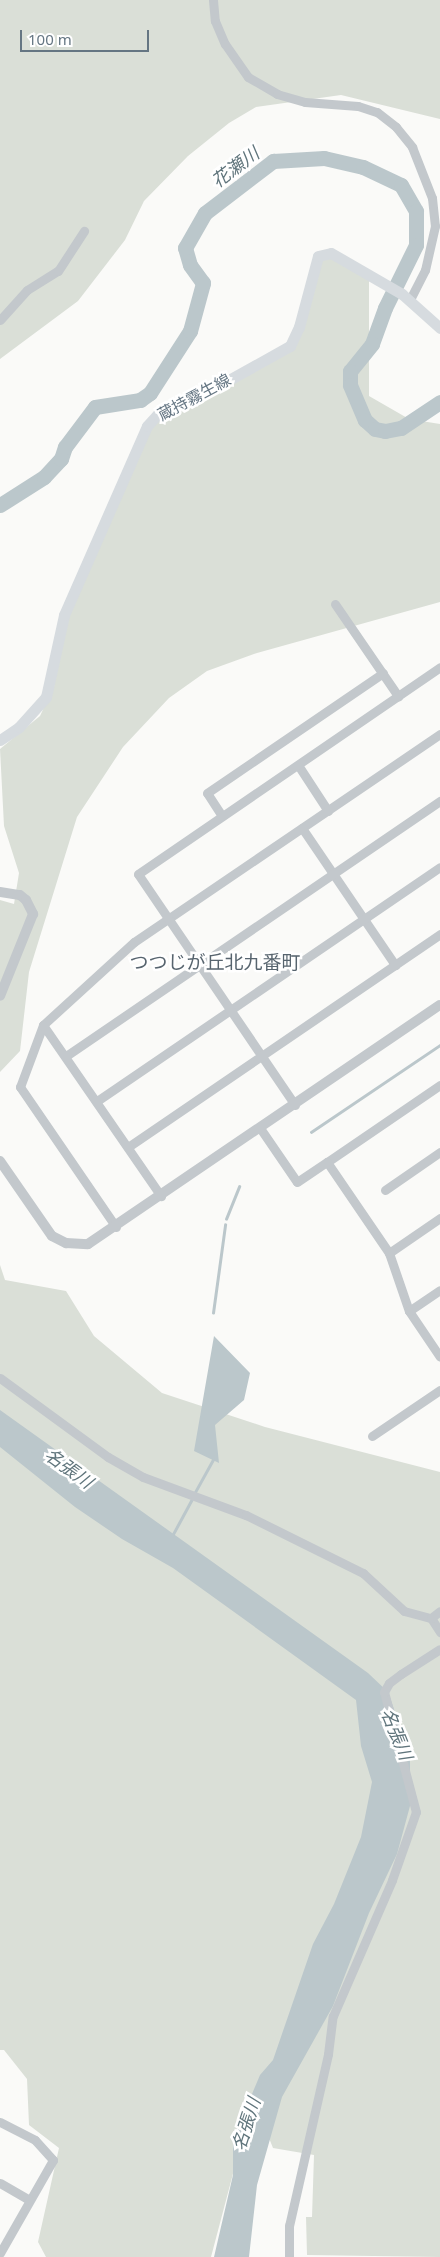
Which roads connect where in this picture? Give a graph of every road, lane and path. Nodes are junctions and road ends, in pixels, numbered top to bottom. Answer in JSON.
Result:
{"nodes":[{"id":1,"x":213,"y":0,"type":"edge"},
{"id":2,"x":84,"y":231,"type":"dead end"},
{"id":3,"x":406,"y":297,"type":"junction"},
{"id":4,"x":0,"y":320,"type":"edge"},
{"id":5,"x":440,"y":328,"type":"edge"},
{"id":6,"x":335,"y":604,"type":"dead end"},
{"id":7,"x":440,"y":667,"type":"edge"},
{"id":8,"x":383,"y":673,"type":"junction"},
{"id":9,"x":398,"y":696,"type":"junction"},
{"id":10,"x":438,"y":738,"type":"edge"},
{"id":11,"x":0,"y":740,"type":"edge"},
{"id":12,"x":298,"y":765,"type":"junction"},
{"id":13,"x":440,"y":801,"type":"edge"},
{"id":14,"x":328,"y":811,"type":"junction"},
{"id":15,"x":222,"y":816,"type":"junction"},
{"id":16,"x":302,"y":828,"type":"junction"},
{"id":17,"x":440,"y":868,"type":"edge"},
{"id":18,"x":333,"y":873,"type":"junction"},
{"id":19,"x":0,"y":892,"type":"edge"},
{"id":20,"x":168,"y":919,"type":"junction"},
{"id":21,"x":364,"y":919,"type":"junction"},
{"id":22,"x":440,"y":934,"type":"edge"},
{"id":23,"x":199,"y":965,"type":"junction"},
{"id":24,"x":395,"y":965,"type":"junction"},
{"id":25,"x":0,"y":996,"type":"edge"},
{"id":26,"x":440,"y":1006,"type":"edge"},
{"id":27,"x":230,"y":1010,"type":"junction"},
{"id":28,"x":43,"y":1025,"type":"junction"},
{"id":29,"x":66,"y":1056,"type":"junction"},
{"id":30,"x":262,"y":1056,"type":"junction"},
{"id":31,"x":440,"y":1085,"type":"edge"},
{"id":32,"x":97,"y":1101,"type":"junction"},
{"id":33,"x":295,"y":1105,"type":"junction"},
{"id":34,"x":260,"y":1128,"type":"junction"},
{"id":35,"x":128,"y":1147,"type":"junction"},
{"id":36,"x":440,"y":1152,"type":"edge"},
{"id":37,"x":0,"y":1161,"type":"edge"},
{"id":38,"x":326,"y":1162,"type":"junction"},
{"id":39,"x":384,"y":1190,"type":"dead end"},
{"id":40,"x":161,"y":1196,"type":"junction"},
{"id":41,"x":440,"y":1218,"type":"edge"},
{"id":42,"x":116,"y":1227,"type":"junction"},
{"id":43,"x":389,"y":1253,"type":"junction"},
{"id":44,"x":440,"y":1290,"type":"edge"},
{"id":45,"x":409,"y":1311,"type":"junction"},
{"id":46,"x":440,"y":1357,"type":"edge"},
{"id":47,"x":0,"y":1378,"type":"edge"},
{"id":48,"x":440,"y":1390,"type":"edge"},
{"id":49,"x":372,"y":1436,"type":"dead end"},
{"id":50,"x":440,"y":1611,"type":"edge"},
{"id":51,"x":431,"y":1618,"type":"junction"},
{"id":52,"x":440,"y":1632,"type":"edge"},
{"id":53,"x":440,"y":1649,"type":"edge"},
{"id":54,"x":0,"y":2122,"type":"edge"},
{"id":55,"x":0,"y":2183,"type":"edge"},
{"id":56,"x":30,"y":2200,"type":"junction"},
{"id":57,"x":0,"y":2253,"type":"edge"},
{"id":58,"x":289,"y":2257,"type":"edge"}],
"edges":[{"from":1,"to":3,"type":"street"},
{"from":2,"to":4,"type":"street"},
{"from":3,"to":5,"type":"main road","name":"蔵持霧生線"},
{"from":3,"to":11,"type":"main road","name":"蔵持霧生線"},
{"from":6,"to":8,"type":"street"},
{"from":7,"to":9,"type":"street"},
{"from":8,"to":9,"type":"street"},
{"from":8,"to":15,"type":"street"},
{"from":9,"to":12,"type":"street"},
{"from":10,"to":14,"type":"street"},
{"from":12,"to":14,"type":"street"},
{"from":12,"to":15,"type":"street"},
{"from":13,"to":18,"type":"street"},
{"from":14,"to":16,"type":"street"},
{"from":15,"to":20,"type":"street"},
{"from":16,"to":18,"type":"street"},
{"from":16,"to":20,"type":"street"},
{"from":17,"to":21,"type":"street"},
{"from":18,"to":21,"type":"street"},
{"from":18,"to":23,"type":"street"},
{"from":19,"to":25,"type":"street"},
{"from":20,"to":23,"type":"street"},
{"from":20,"to":28,"type":"street"},
{"from":21,"to":24,"type":"street"},
{"from":21,"to":27,"type":"street"},
{"from":22,"to":24,"type":"street"},
{"from":23,"to":27,"type":"street"},
{"from":23,"to":29,"type":"street"},
{"from":24,"to":30,"type":"street"},
{"from":26,"to":33,"type":"street"},
{"from":27,"to":30,"type":"street"},
{"from":27,"to":32,"type":"street"},
{"from":28,"to":29,"type":"street"},
{"from":28,"to":42,"type":"street"},
{"from":29,"to":32,"type":"street"},
{"from":30,"to":33,"type":"street"},
{"from":30,"to":35,"type":"street"},
{"from":31,"to":38,"type":"street"},
{"from":32,"to":35,"type":"street"},
{"from":33,"to":34,"type":"street"},
{"from":34,"to":38,"type":"street"},
{"from":34,"to":40,"type":"street"},
{"from":35,"to":40,"type":"street"},
{"from":36,"to":39,"type":"street"},
{"from":37,"to":42,"type":"street"},
{"from":38,"to":43,"type":"street"},
{"from":40,"to":42,"type":"street"},
{"from":41,"to":43,"type":"street"},
{"from":43,"to":45,"type":"street"},
{"from":44,"to":45,"type":"street"},
{"from":45,"to":46,"type":"street"},
{"from":47,"to":51,"type":"street"},
{"from":48,"to":49,"type":"street"},
{"from":50,"to":51,"type":"street"},
{"from":51,"to":52,"type":"street"},
{"from":53,"to":58,"type":"street"},
{"from":54,"to":56,"type":"street"},
{"from":55,"to":56,"type":"street"},
{"from":56,"to":57,"type":"street"}]}
